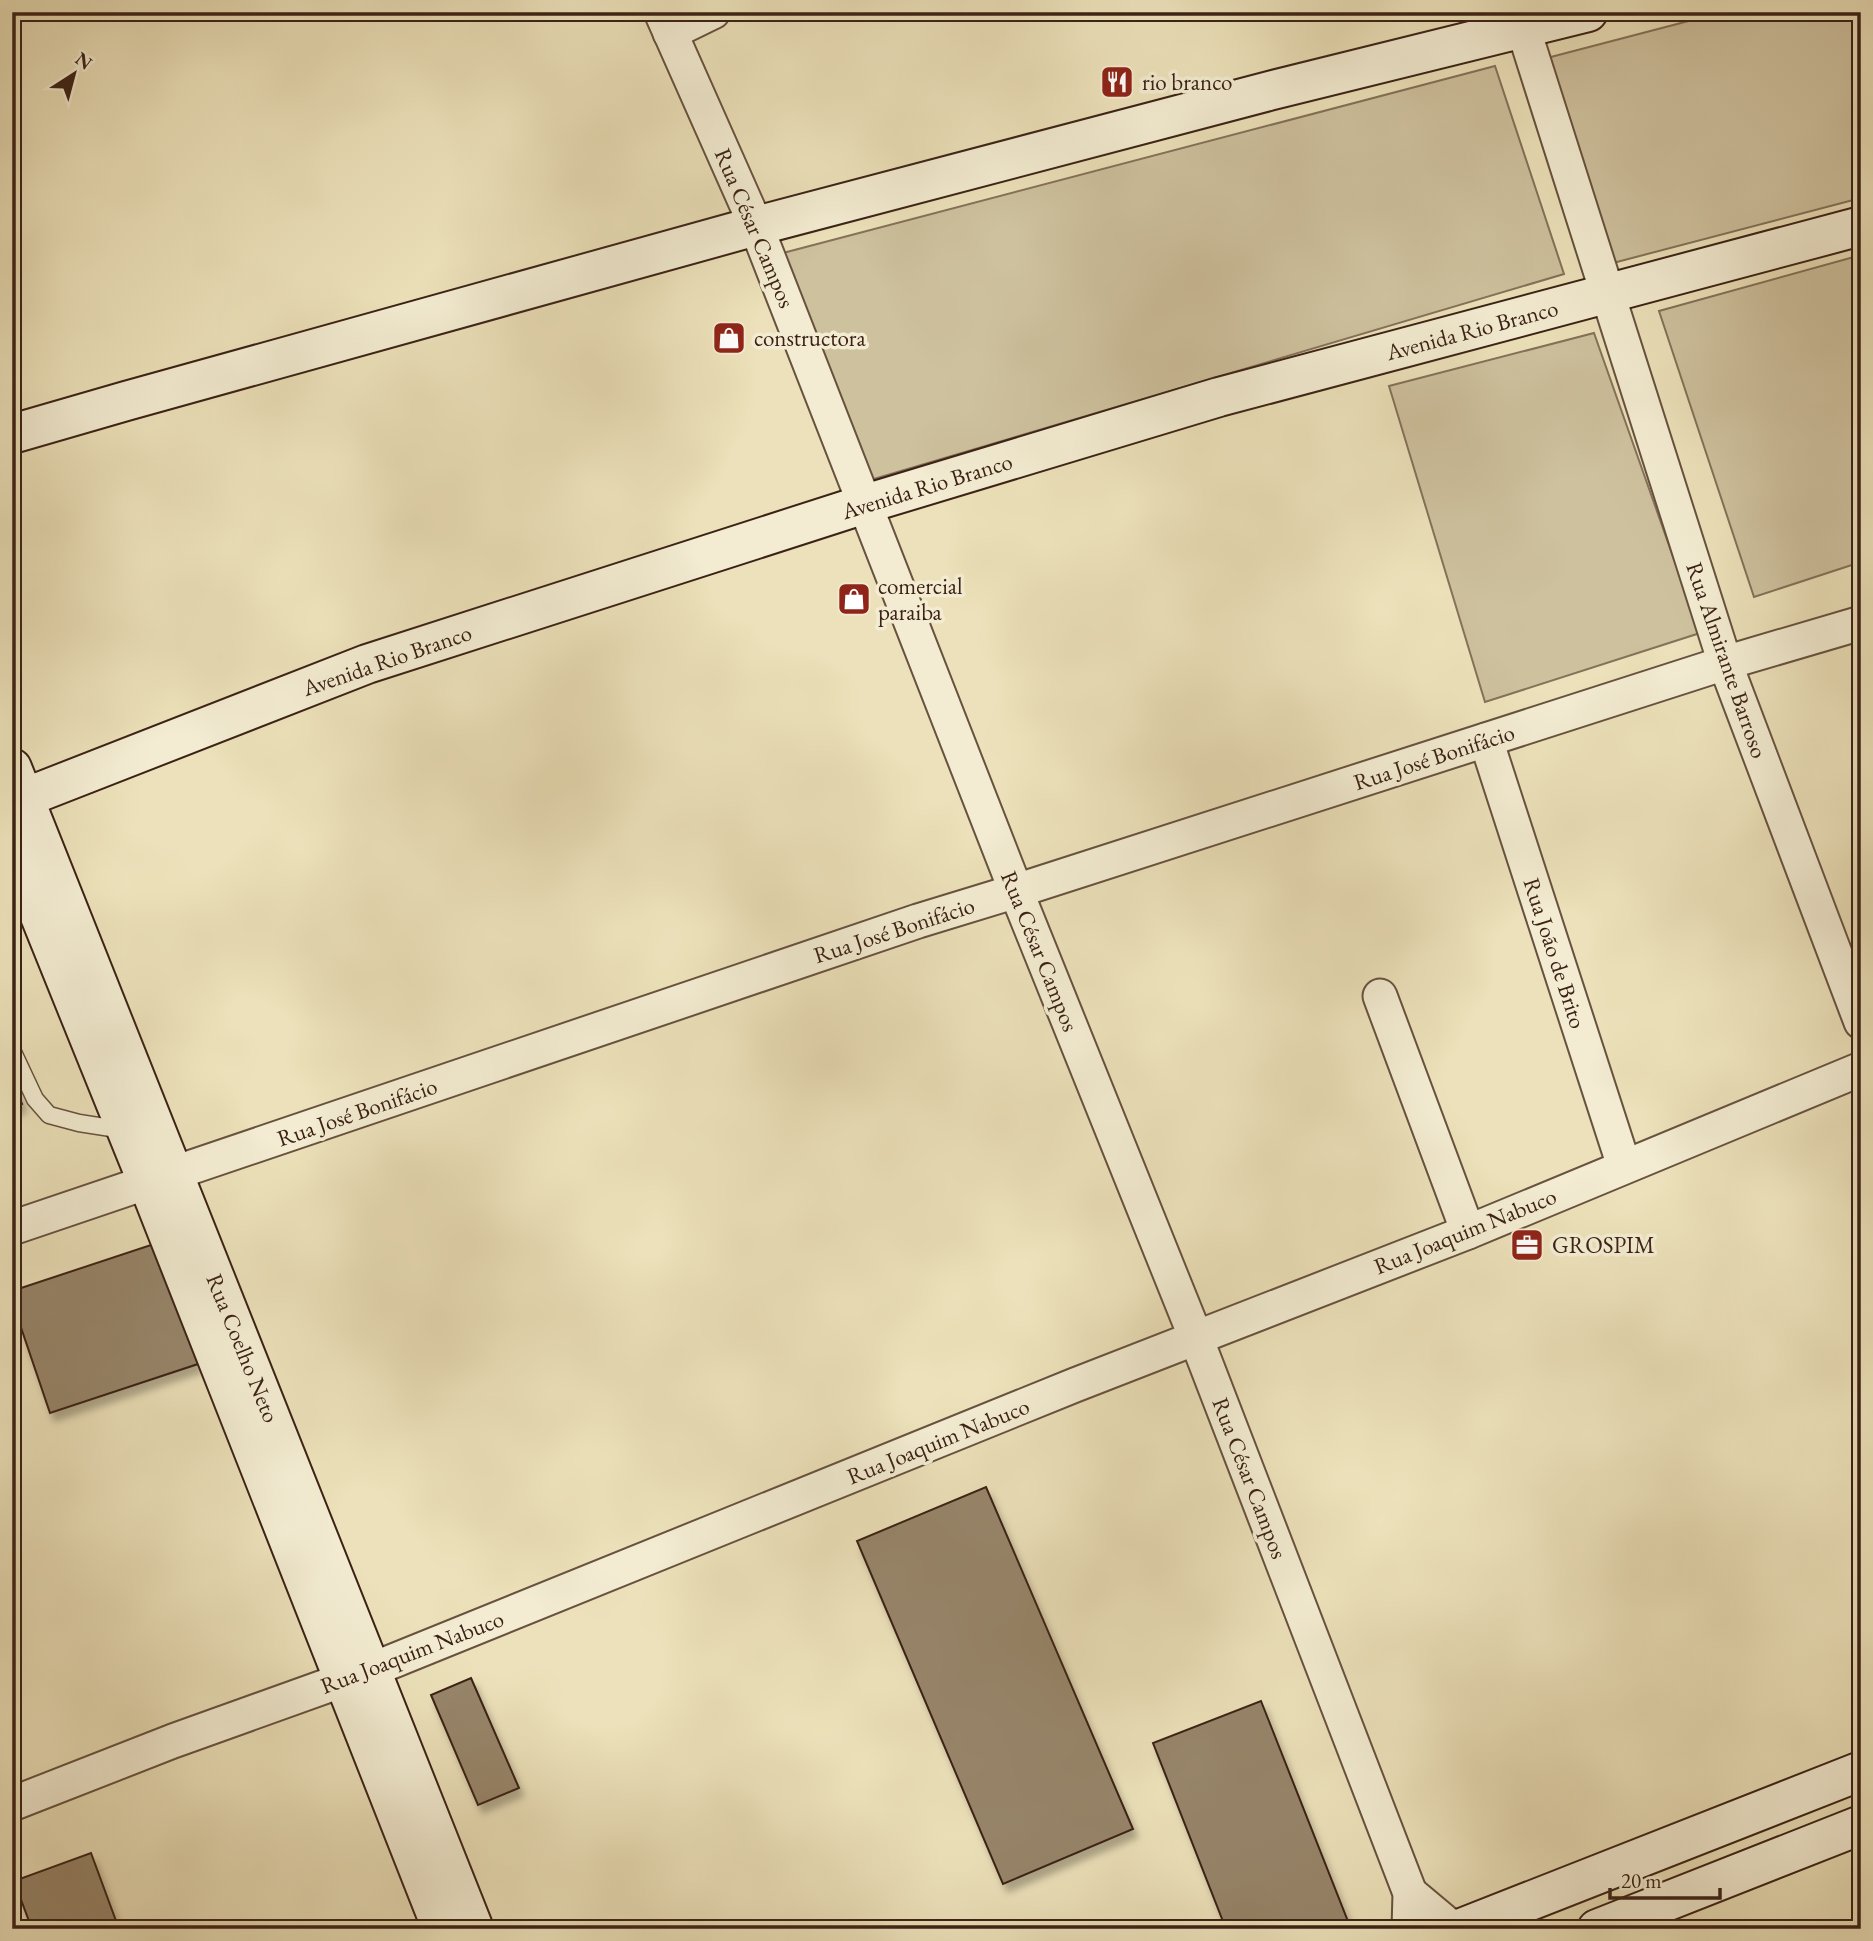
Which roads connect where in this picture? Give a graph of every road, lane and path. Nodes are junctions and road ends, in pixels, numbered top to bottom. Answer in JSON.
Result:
{"nodes":[{"id":1,"x":713,"y":12,"type":"edge"},
{"id":2,"x":1588,"y":12,"type":"edge"},
{"id":3,"x":1521,"y":20,"type":"edge"},
{"id":4,"x":666,"y":22,"type":"edge"},
{"id":5,"x":756,"y":226,"type":"junction"},
{"id":6,"x":1861,"y":226,"type":"edge"},
{"id":7,"x":1608,"y":293,"type":"junction"},
{"id":8,"x":12,"y":434,"type":"edge"},
{"id":9,"x":866,"y":504,"type":"junction"},
{"id":10,"x":1861,"y":622,"type":"edge"},
{"id":11,"x":1725,"y":663,"type":"junction"},
{"id":12,"x":1486,"y":740,"type":"junction"},
{"id":13,"x":16,"y":791,"type":"edge"},
{"id":14,"x":12,"y":847,"type":"edge"},
{"id":15,"x":1016,"y":891,"type":"junction"},
{"id":16,"x":1380,"y":996,"type":"dead end"},
{"id":17,"x":1861,"y":1022,"type":"edge"},
{"id":18,"x":12,"y":1050,"type":"edge"},
{"id":19,"x":1861,"y":1069,"type":"edge"},
{"id":20,"x":128,"y":1136,"type":"junction"},
{"id":21,"x":1625,"y":1166,"type":"junction"},
{"id":22,"x":160,"y":1178,"type":"junction"},
{"id":23,"x":12,"y":1228,"type":"edge"},
{"id":24,"x":1468,"y":1232,"type":"junction"},
{"id":25,"x":1196,"y":1338,"type":"junction"},
{"id":26,"x":357,"y":1675,"type":"junction"},
{"id":27,"x":1861,"y":1771,"type":"edge"},
{"id":28,"x":12,"y":1804,"type":"edge"},
{"id":29,"x":1861,"y":1825,"type":"edge"},
{"id":30,"x":1410,"y":1893,"type":"junction"},
{"id":31,"x":442,"y":1929,"type":"edge"},
{"id":32,"x":474,"y":1929,"type":"edge"},
{"id":33,"x":1409,"y":1929,"type":"edge"},
{"id":34,"x":1453,"y":1929,"type":"edge"},
{"id":35,"x":1459,"y":1929,"type":"edge"},
{"id":36,"x":1597,"y":1929,"type":"edge"}],
"edges":[{"from":1,"to":4,"type":"street"},
{"from":2,"to":3,"type":"main road"},
{"from":3,"to":5,"type":"main road"},
{"from":3,"to":7,"type":"street","name":"Rua Almirante Barroso"},
{"from":4,"to":5,"type":"street","name":"Rua César Campos"},
{"from":5,"to":8,"type":"main road"},
{"from":5,"to":9,"type":"street","name":"Rua César Campos"},
{"from":6,"to":7,"type":"main road","name":"Avenida Rio Branco"},
{"from":7,"to":9,"type":"main road","name":"Avenida Rio Branco"},
{"from":7,"to":11,"type":"street","name":"Rua Almirante Barroso"},
{"from":9,"to":13,"type":"main road","name":"Avenida Rio Branco"},
{"from":9,"to":15,"type":"street","name":"Rua César Campos"},
{"from":10,"to":11,"type":"street","name":"Rua José Bonifácio"},
{"from":11,"to":12,"type":"street","name":"Rua José Bonifácio"},
{"from":11,"to":17,"type":"street","name":"Rua Almirante Barroso"},
{"from":12,"to":15,"type":"street","name":"Rua José Bonifácio"},
{"from":12,"to":21,"type":"street","name":"Rua João de Brito"},
{"from":13,"to":22,"type":"main road","name":"Rua Coelho Neto"},
{"from":14,"to":20,"type":"main road","name":"Rua Coelho Neto"},
{"from":15,"to":22,"type":"street","name":"Rua José Bonifácio"},
{"from":15,"to":25,"type":"street","name":"Rua César Campos"},
{"from":16,"to":24,"type":"street"},
{"from":18,"to":20,"type":"lane"},
{"from":19,"to":21,"type":"street","name":"Rua Joaquim Nabuco"},
{"from":20,"to":22,"type":"main road","name":"Rua Coelho Neto"},
{"from":21,"to":24,"type":"street","name":"Rua Joaquim Nabuco"},
{"from":22,"to":23,"type":"street","name":"Rua José Bonifácio"},
{"from":22,"to":26,"type":"main road","name":"Rua Coelho Neto"},
{"from":24,"to":25,"type":"street","name":"Rua Joaquim Nabuco"},
{"from":25,"to":26,"type":"street","name":"Rua Joaquim Nabuco"},
{"from":25,"to":30,"type":"street","name":"Rua César Campos"},
{"from":26,"to":28,"type":"street","name":"Rua Joaquim Nabuco"},
{"from":26,"to":31,"type":"main road","name":"Rua Coelho Neto"},
{"from":26,"to":32,"type":"main road","name":"Rua Coelho Neto"},
{"from":27,"to":35,"type":"main road"},
{"from":29,"to":36,"type":"main road"},
{"from":30,"to":33,"type":"street","name":"Rua César Campos"},
{"from":30,"to":34,"type":"street","name":"Rua César Campos"}]}
